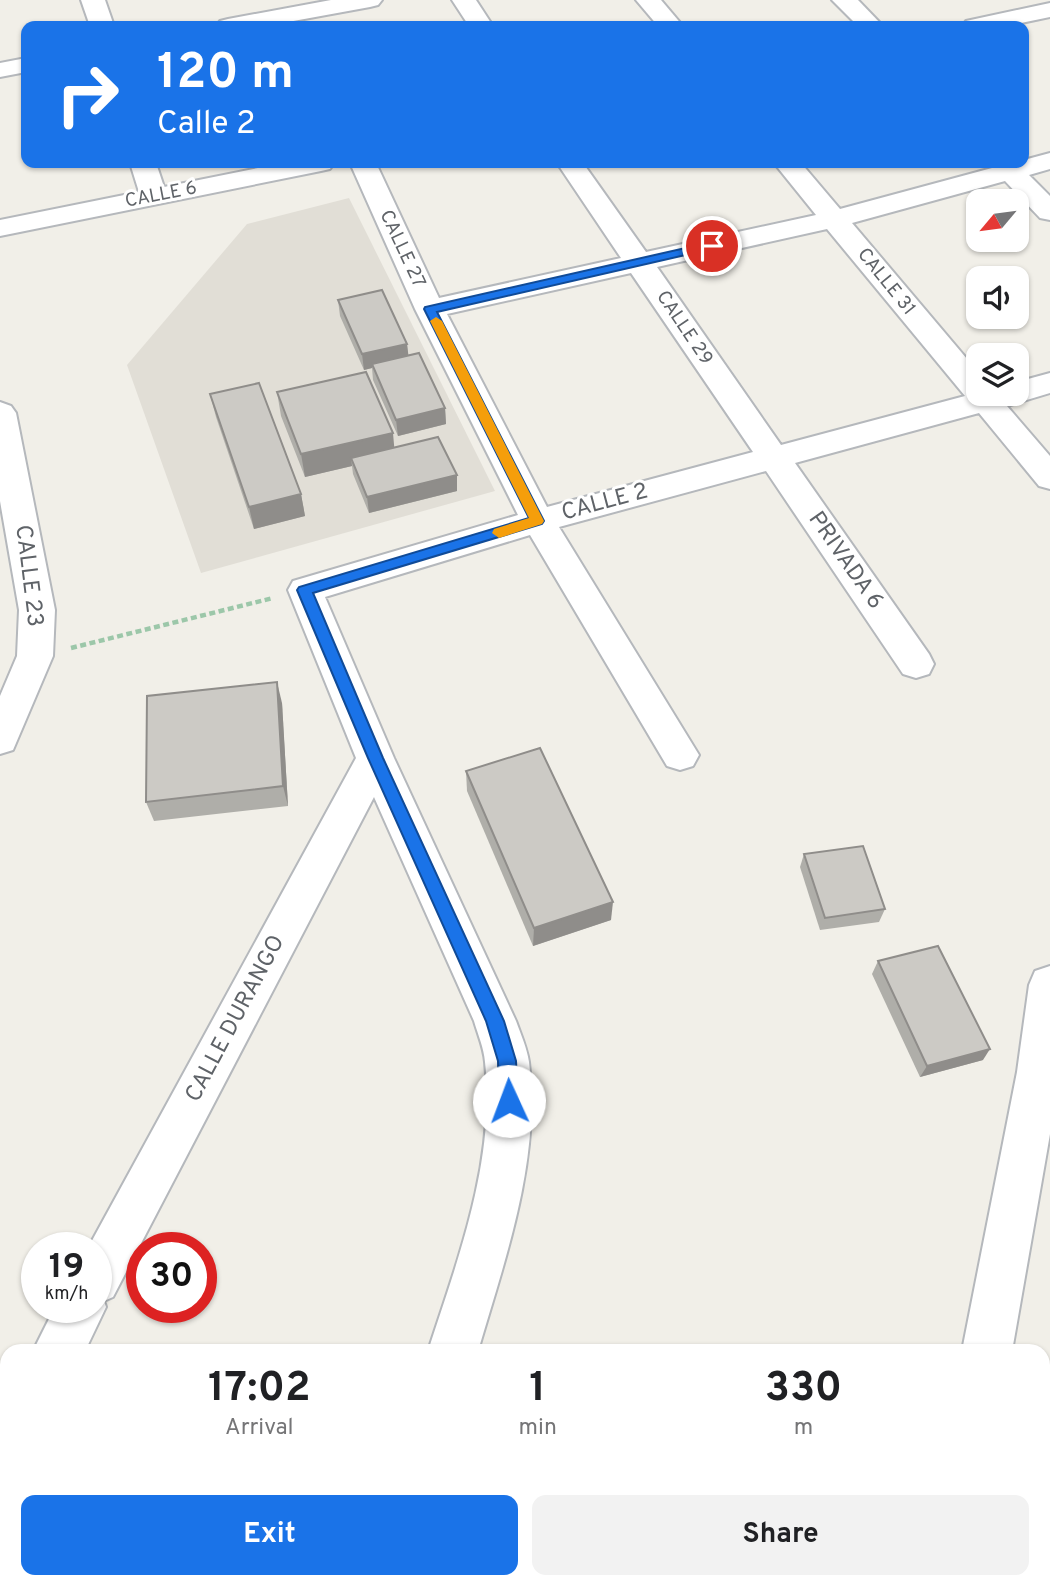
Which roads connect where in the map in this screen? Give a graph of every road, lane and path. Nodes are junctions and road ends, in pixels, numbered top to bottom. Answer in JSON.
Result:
{"nodes":[{"id":1,"x":93,"y":0,"type":"edge"},
{"id":2,"x":370,"y":0,"type":"edge"},
{"id":3,"x":464,"y":0,"type":"edge"},
{"id":4,"x":648,"y":0,"type":"edge"},
{"id":5,"x":844,"y":0,"type":"edge"},
{"id":6,"x":1041,"y":11,"type":"edge"},
{"id":7,"x":293,"y":14,"type":"edge"},
{"id":8,"x":100,"y":21,"type":"edge"},
{"id":9,"x":255,"y":21,"type":"edge"},
{"id":10,"x":478,"y":21,"type":"edge"},
{"id":11,"x":667,"y":21,"type":"edge"},
{"id":12,"x":866,"y":21,"type":"edge"},
{"id":13,"x":996,"y":21,"type":"edge"},
{"id":14,"x":21,"y":66,"type":"edge"},
{"id":15,"x":0,"y":70,"type":"edge"},
{"id":16,"x":1050,"y":161,"type":"edge"},
{"id":17,"x":1029,"y":164,"type":"edge"},
{"id":18,"x":145,"y":168,"type":"edge"},
{"id":19,"x":296,"y":168,"type":"edge"},
{"id":20,"x":365,"y":168,"type":"edge"},
{"id":21,"x":573,"y":168,"type":"edge"},
{"id":22,"x":791,"y":168,"type":"edge"},
{"id":23,"x":1003,"y":168,"type":"edge"},
{"id":24,"x":1007,"y":168,"type":"edge"},
{"id":25,"x":154,"y":197,"type":"junction"},
{"id":26,"x":1050,"y":212,"type":"edge"},
{"id":27,"x":834,"y":219,"type":"junction"},
{"id":28,"x":0,"y":228,"type":"edge"},
{"id":29,"x":639,"y":262,"type":"junction"},
{"id":30,"x":430,"y":309,"type":"junction"},
{"id":31,"x":966,"y":356,"type":"edge"},
{"id":32,"x":1050,"y":383,"type":"edge"},
{"id":33,"x":1029,"y":389,"type":"edge"},
{"id":34,"x":968,"y":406,"type":"edge"},
{"id":35,"x":1010,"y":406,"type":"edge"},
{"id":36,"x":0,"y":413,"type":"edge"},
{"id":37,"x":774,"y":458,"type":"junction"},
{"id":38,"x":1050,"y":478,"type":"edge"},
{"id":39,"x":537,"y":521,"type":"junction"},
{"id":40,"x":304,"y":590,"type":"junction"},
{"id":41,"x":35,"y":656,"type":"junction"},
{"id":42,"x":916,"y":664,"type":"dead end"},
{"id":43,"x":0,"y":739,"type":"edge"},
{"id":44,"x":680,"y":755,"type":"dead end"},
{"id":45,"x":375,"y":758,"type":"junction"},
{"id":46,"x":1050,"y":985,"type":"edge"},
{"id":47,"x":112,"y":1250,"type":"edge"},
{"id":48,"x":73,"y":1323,"type":"edge"},
{"id":49,"x":62,"y":1344,"type":"edge"},
{"id":50,"x":455,"y":1344,"type":"edge"},
{"id":51,"x":988,"y":1344,"type":"edge"}],
"edges":[{"from":1,"to":8,"type":"street"},
{"from":2,"to":7,"type":"street"},
{"from":3,"to":10,"type":"street"},
{"from":4,"to":11,"type":"street"},
{"from":5,"to":12,"type":"street"},
{"from":6,"to":13,"type":"street"},
{"from":7,"to":9,"type":"street"},
{"from":14,"to":15,"type":"street"},
{"from":16,"to":17,"type":"street"},
{"from":18,"to":25,"type":"street"},
{"from":19,"to":25,"type":"street","name":"CALLE 6"},
{"from":20,"to":30,"type":"street","name":"CALLE 27"},
{"from":21,"to":29,"type":"street","name":"CALLE 29"},
{"from":22,"to":27,"type":"street","name":"CALLE 31"},
{"from":23,"to":27,"type":"street"},
{"from":24,"to":26,"type":"street"},
{"from":25,"to":28,"type":"street","name":"CALLE 6"},
{"from":27,"to":29,"type":"street"},
{"from":27,"to":31,"type":"street","name":"CALLE 31"},
{"from":29,"to":30,"type":"street"},
{"from":29,"to":37,"type":"street","name":"CALLE 29"},
{"from":30,"to":39,"type":"street","name":"CALLE 27"},
{"from":32,"to":33,"type":"street","name":"CALLE 2"},
{"from":34,"to":37,"type":"street","name":"CALLE 2"},
{"from":35,"to":38,"type":"street"},
{"from":36,"to":41,"type":"street","name":"CALLE 23"},
{"from":37,"to":39,"type":"street","name":"CALLE 2"},
{"from":37,"to":42,"type":"street","name":"PRIVADA 6"},
{"from":39,"to":40,"type":"street","name":"CALLE 2"},
{"from":39,"to":44,"type":"street","name":"CALLE 27"},
{"from":40,"to":41,"type":"path"},
{"from":40,"to":45,"type":"street"},
{"from":41,"to":43,"type":"street"},
{"from":45,"to":47,"type":"street","name":"CALLE DURANGO"},
{"from":45,"to":50,"type":"street"},
{"from":46,"to":51,"type":"street"},
{"from":48,"to":49,"type":"street"}]}
